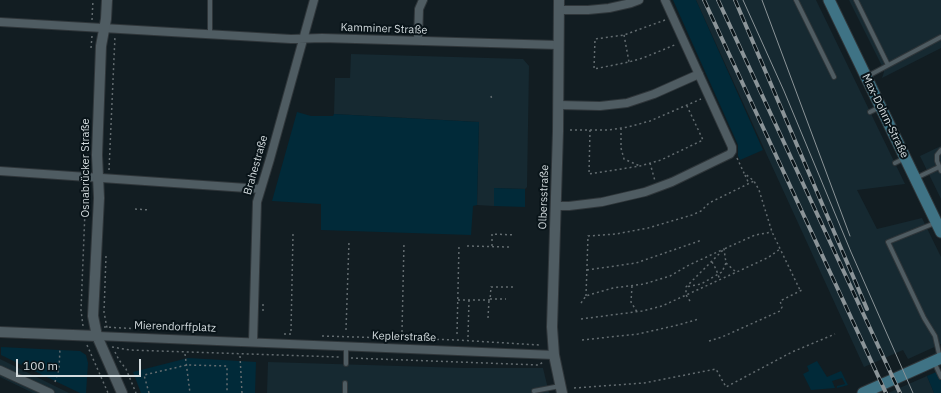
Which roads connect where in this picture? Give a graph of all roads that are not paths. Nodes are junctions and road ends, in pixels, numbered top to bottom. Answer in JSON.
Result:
{"nodes":[{"id":1,"x":107,"y":0,"type":"edge"},
{"id":2,"x":210,"y":0,"type":"edge"},
{"id":3,"x":314,"y":0,"type":"edge"},
{"id":4,"x":423,"y":0,"type":"edge"},
{"id":5,"x":639,"y":0,"type":"edge"},
{"id":6,"x":665,"y":0,"type":"edge"},
{"id":7,"x":796,"y":0,"type":"edge"},
{"id":8,"x":829,"y":0,"type":"edge"},
{"id":9,"x":856,"y":0,"type":"edge"},
{"id":10,"x":559,"y":5,"type":"edge"},
{"id":11,"x":0,"y":22,"type":"edge"},
{"id":12,"x":104,"y":27,"type":"junction"},
{"id":13,"x":210,"y":35,"type":"junction"},
{"id":14,"x":941,"y":37,"type":"edge"},
{"id":15,"x":304,"y":39,"type":"junction"},
{"id":16,"x":418,"y":41,"type":"junction"},
{"id":17,"x":558,"y":45,"type":"junction"},
{"id":18,"x":888,"y":65,"type":"junction"},
{"id":19,"x":699,"y":74,"type":"junction"},
{"id":20,"x":834,"y":77,"type":"dead end"},
{"id":21,"x":866,"y":77,"type":"junction"},
{"id":22,"x":558,"y":105,"type":"junction"},
{"id":23,"x":880,"y":107,"type":"junction"},
{"id":24,"x":870,"y":112,"type":"dead end"},
{"id":25,"x":941,"y":150,"type":"edge"},
{"id":26,"x":940,"y":169,"type":"edge"},
{"id":27,"x":0,"y":171,"type":"edge"},
{"id":28,"x":98,"y":177,"type":"junction"},
{"id":29,"x":915,"y":179,"type":"junction"},
{"id":30,"x":261,"y":189,"type":"junction"},
{"id":31,"x":555,"y":206,"type":"junction"},
{"id":32,"x":939,"y":227,"type":"edge"},
{"id":33,"x":0,"y":332,"type":"edge"},
{"id":34,"x":97,"y":336,"type":"junction"},
{"id":35,"x":253,"y":342,"type":"junction"},
{"id":36,"x":346,"y":346,"type":"junction"},
{"id":37,"x":554,"y":355,"type":"junction"},
{"id":38,"x":938,"y":359,"type":"edge"},
{"id":39,"x":346,"y":364,"type":"dead end"},
{"id":40,"x":0,"y":370,"type":"edge"},
{"id":41,"x":941,"y":377,"type":"edge"},
{"id":42,"x":345,"y":383,"type":"dead end"},
{"id":43,"x":561,"y":389,"type":"edge"},
{"id":44,"x":534,"y":391,"type":"dead end"},
{"id":45,"x":50,"y":393,"type":"edge"},
{"id":46,"x":122,"y":393,"type":"edge"},
{"id":47,"x":345,"y":393,"type":"edge"},
{"id":48,"x":863,"y":393,"type":"edge"}],
"edges":[{"from":1,"to":12,"type":"street","name":"Osnabrücker Straße"},
{"from":2,"to":13,"type":"lane"},
{"from":3,"to":15,"type":"street","name":"Brahestraße"},
{"from":4,"to":16,"type":"street"},
{"from":5,"to":10,"type":"street"},
{"from":6,"to":19,"type":"street"},
{"from":7,"to":20,"type":"lane"},
{"from":8,"to":21,"type":"main road","name":"Max-Dohrn-Straße"},
{"from":9,"to":18,"type":"lane"},
{"from":10,"to":17,"type":"street","name":"Olbersstraße"},
{"from":11,"to":12,"type":"street","name":"Kamminer Straße"},
{"from":12,"to":13,"type":"street","name":"Kamminer Straße"},
{"from":12,"to":28,"type":"street","name":"Osnabrücker Straße"},
{"from":13,"to":15,"type":"street","name":"Kamminer Straße"},
{"from":14,"to":18,"type":"lane"},
{"from":15,"to":16,"type":"street","name":"Kamminer Straße"},
{"from":15,"to":30,"type":"street","name":"Brahestraße"},
{"from":16,"to":17,"type":"street","name":"Kamminer Straße"},
{"from":17,"to":22,"type":"street","name":"Olbersstraße"},
{"from":18,"to":21,"type":"lane"},
{"from":19,"to":22,"type":"street"},
{"from":19,"to":31,"type":"street"},
{"from":21,"to":23,"type":"main road","name":"Max-Dohrn-Straße"},
{"from":22,"to":31,"type":"street","name":"Olbersstraße"},
{"from":23,"to":24,"type":"lane"},
{"from":23,"to":29,"type":"main road","name":"Max-Dohrn-Straße"},
{"from":25,"to":26,"type":"lane"},
{"from":26,"to":29,"type":"lane"},
{"from":27,"to":28,"type":"street"},
{"from":28,"to":30,"type":"street"},
{"from":28,"to":34,"type":"street","name":"Osnabrücker Straße"},
{"from":29,"to":32,"type":"main road","name":"Max-Dohrn-Straße"},
{"from":30,"to":35,"type":"street","name":"Brahestraße"},
{"from":31,"to":37,"type":"street","name":"Olbersstraße"},
{"from":32,"to":38,"type":"lane"},
{"from":33,"to":34,"type":"street","name":"Mierendorffplatz"},
{"from":34,"to":35,"type":"street","name":"Mierendorffplatz"},
{"from":34,"to":46,"type":"street"},
{"from":35,"to":36,"type":"street","name":"Keplerstraße"},
{"from":36,"to":37,"type":"street","name":"Keplerstraße"},
{"from":36,"to":39,"type":"lane"},
{"from":37,"to":43,"type":"street","name":"Olbersstraße"},
{"from":38,"to":41,"type":"lane"},
{"from":38,"to":48,"type":"main road"},
{"from":40,"to":45,"type":"street"},
{"from":42,"to":47,"type":"lane"},
{"from":43,"to":44,"type":"lane"}]}
